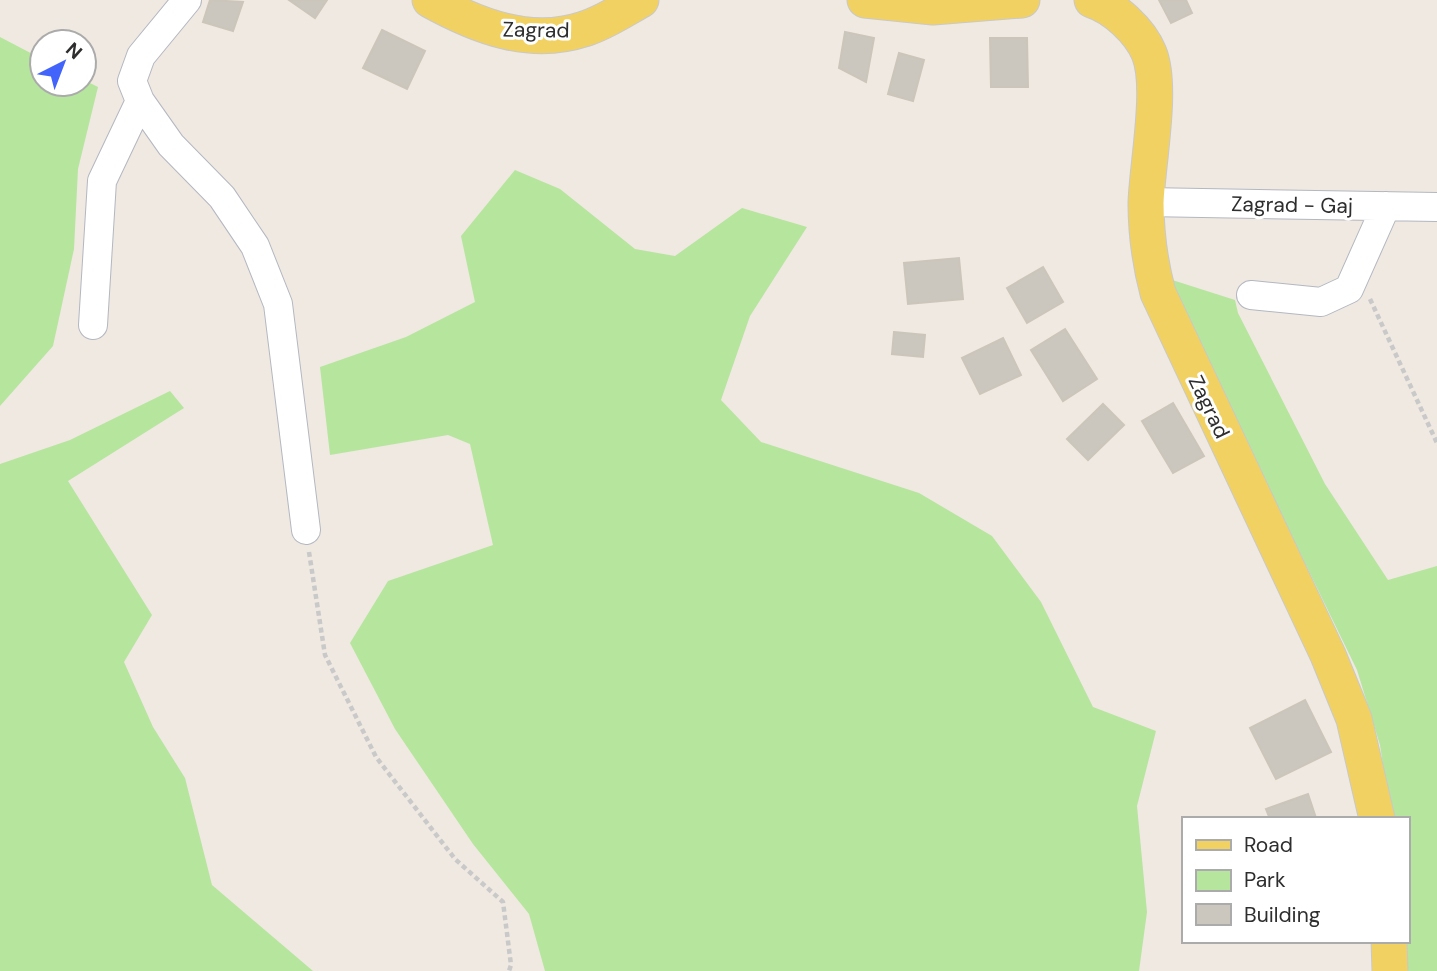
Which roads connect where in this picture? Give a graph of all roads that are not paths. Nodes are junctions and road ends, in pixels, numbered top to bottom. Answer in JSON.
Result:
{"nodes":[{"id":1,"x":187,"y":0,"type":"edge"},
{"id":2,"x":430,"y":0,"type":"edge"},
{"id":3,"x":641,"y":0,"type":"edge"},
{"id":4,"x":866,"y":0,"type":"edge"},
{"id":5,"x":1023,"y":0,"type":"edge"},
{"id":6,"x":1091,"y":0,"type":"edge"},
{"id":7,"x":141,"y":102,"type":"junction"},
{"id":8,"x":1146,"y":202,"type":"junction"},
{"id":9,"x":1386,"y":206,"type":"junction"},
{"id":10,"x":1437,"y":207,"type":"edge"},
{"id":11,"x":1251,"y":295,"type":"dead end"},
{"id":12,"x":93,"y":325,"type":"dead end"},
{"id":13,"x":306,"y":530,"type":"road end"},
{"id":14,"x":1377,"y":817,"type":"edge"},
{"id":15,"x":1389,"y":943,"type":"edge"},
{"id":16,"x":1390,"y":971,"type":"edge"}],
"edges":[{"from":1,"to":7,"type":"street"},
{"from":2,"to":3,"type":"main road","name":"Zagrad"},
{"from":4,"to":5,"type":"main road"},
{"from":6,"to":8,"type":"main road","name":"Zagrad"},
{"from":7,"to":12,"type":"street"},
{"from":7,"to":13,"type":"street"},
{"from":8,"to":9,"type":"street","name":"Zagrad - Gaj"},
{"from":8,"to":14,"type":"main road","name":"Zagrad"},
{"from":9,"to":10,"type":"street","name":"Zagrad - Gaj"},
{"from":9,"to":11,"type":"street"},
{"from":15,"to":16,"type":"main road"}]}
